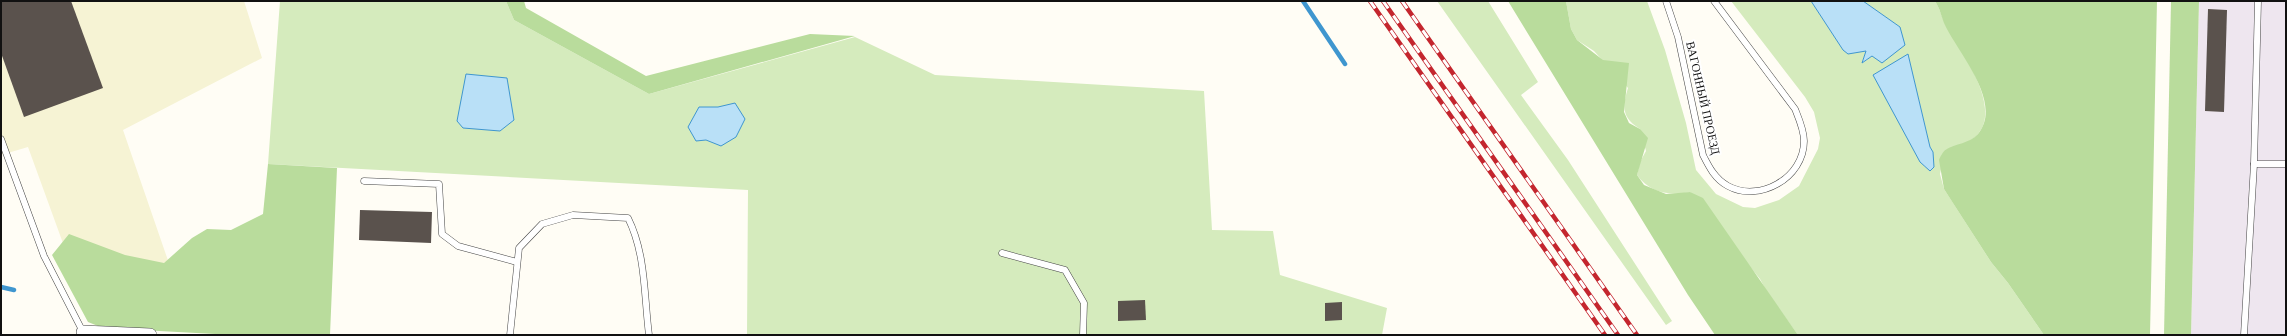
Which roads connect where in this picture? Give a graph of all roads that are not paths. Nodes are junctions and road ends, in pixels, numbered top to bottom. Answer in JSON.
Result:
{"nodes":[{"id":1,"x":1666,"y":1,"type":"edge"},
{"id":2,"x":1714,"y":1,"type":"edge"},
{"id":3,"x":2258,"y":1,"type":"edge"},
{"id":4,"x":1,"y":139,"type":"edge"},
{"id":5,"x":2254,"y":164,"type":"junction"},
{"id":6,"x":2286,"y":164,"type":"edge"},
{"id":7,"x":364,"y":181,"type":"dead end"},
{"id":8,"x":1002,"y":253,"type":"dead end"},
{"id":9,"x":517,"y":262,"type":"junction"},
{"id":10,"x":82,"y":333,"type":"edge"},
{"id":11,"x":150,"y":335,"type":"edge"},
{"id":12,"x":510,"y":335,"type":"edge"},
{"id":13,"x":649,"y":335,"type":"edge"},
{"id":14,"x":1083,"y":335,"type":"edge"},
{"id":15,"x":2244,"y":335,"type":"edge"}],
"edges":[{"from":1,"to":2,"type":"lane","name":"ВАГОННЫЙ ПРОЕЗД"},
{"from":3,"to":5,"type":"lane"},
{"from":4,"to":10,"type":"lane"},
{"from":5,"to":6,"type":"lane"},
{"from":5,"to":15,"type":"lane"},
{"from":7,"to":9,"type":"lane"},
{"from":8,"to":14,"type":"lane"},
{"from":9,"to":12,"type":"lane"},
{"from":9,"to":13,"type":"lane"},
{"from":10,"to":11,"type":"street"}]}
